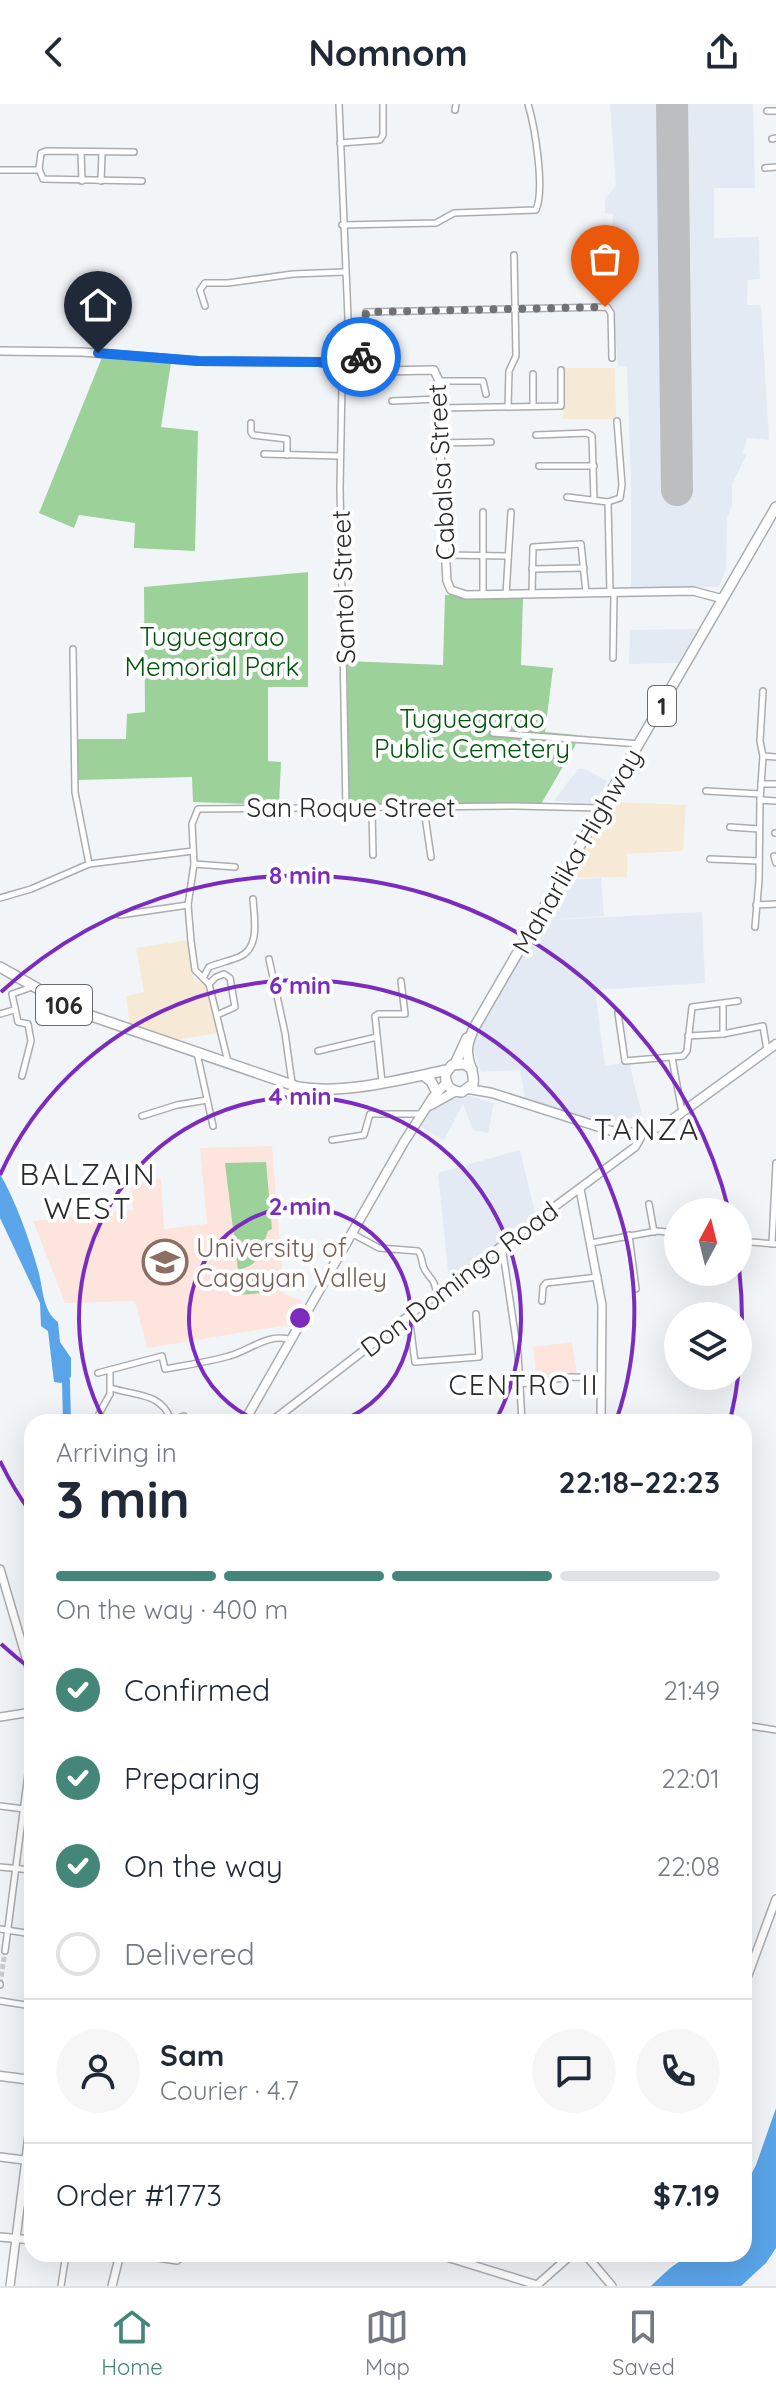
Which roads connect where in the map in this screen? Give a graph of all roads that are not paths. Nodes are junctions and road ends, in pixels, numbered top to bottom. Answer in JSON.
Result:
{"nodes":[{"id":1,"x":339,"y":104,"type":"edge"},
{"id":2,"x":383,"y":104,"type":"edge"},
{"id":3,"x":528,"y":104,"type":"edge"},
{"id":4,"x":767,"y":111,"type":"dead end"},
{"id":5,"x":776,"y":111,"type":"edge"},
{"id":6,"x":340,"y":143,"type":"junction"},
{"id":7,"x":81,"y":152,"type":"junction"},
{"id":8,"x":102,"y":152,"type":"junction"},
{"id":9,"x":134,"y":152,"type":"dead end"},
{"id":10,"x":776,"y":167,"type":"edge"},
{"id":11,"x":765,"y":168,"type":"dead end"},
{"id":12,"x":39,"y":169,"type":"junction"},
{"id":13,"x":0,"y":170,"type":"edge"},
{"id":14,"x":82,"y":181,"type":"junction"},
{"id":15,"x":101,"y":181,"type":"junction"},
{"id":16,"x":142,"y":181,"type":"dead end"},
{"id":17,"x":342,"y":225,"type":"junction"},
{"id":18,"x":514,"y":255,"type":"dead end"},
{"id":19,"x":344,"y":272,"type":"junction"},
{"id":20,"x":205,"y":306,"type":"dead end"},
{"id":21,"x":516,"y":308,"type":"junction"},
{"id":22,"x":0,"y":351,"type":"edge"},
{"id":23,"x":612,"y":358,"type":"dead end"},
{"id":24,"x":344,"y":364,"type":"junction"},
{"id":25,"x":360,"y":368,"type":"junction"},
{"id":26,"x":561,"y":370,"type":"dead end"},
{"id":27,"x":533,"y":374,"type":"dead end"},
{"id":28,"x":439,"y":381,"type":"junction"},
{"id":29,"x":486,"y":394,"type":"dead end"},
{"id":30,"x":392,"y":401,"type":"dead end"},
{"id":31,"x":440,"y":403,"type":"junction"},
{"id":32,"x":533,"y":406,"type":"junction"},
{"id":33,"x":508,"y":407,"type":"junction"},
{"id":34,"x":617,"y":421,"type":"dead end"},
{"id":35,"x":251,"y":423,"type":"dead end"},
{"id":36,"x":536,"y":435,"type":"dead end"},
{"id":37,"x":491,"y":442,"type":"dead end"},
{"id":38,"x":440,"y":443,"type":"junction"},
{"id":39,"x":264,"y":454,"type":"dead end"},
{"id":40,"x":287,"y":455,"type":"junction"},
{"id":41,"x":340,"y":456,"type":"junction"},
{"id":42,"x":539,"y":466,"type":"dead end"},
{"id":43,"x":594,"y":466,"type":"junction"},
{"id":44,"x":567,"y":497,"type":"dead end"},
{"id":45,"x":594,"y":500,"type":"junction"},
{"id":46,"x":608,"y":502,"type":"junction"},
{"id":47,"x":776,"y":507,"type":"edge"},
{"id":48,"x":483,"y":512,"type":"dead end"},
{"id":49,"x":511,"y":512,"type":"dead end"},
{"id":50,"x":446,"y":555,"type":"junction"},
{"id":51,"x":483,"y":556,"type":"junction"},
{"id":52,"x":507,"y":556,"type":"junction"},
{"id":53,"x":584,"y":568,"type":"junction"},
{"id":54,"x":532,"y":569,"type":"junction"},
{"id":55,"x":586,"y":593,"type":"junction"},
{"id":56,"x":612,"y":593,"type":"junction"},
{"id":57,"x":532,"y":594,"type":"junction"},
{"id":58,"x":483,"y":595,"type":"junction"},
{"id":59,"x":506,"y":595,"type":"junction"},
{"id":60,"x":723,"y":599,"type":"junction"},
{"id":61,"x":73,"y":649,"type":"dead end"},
{"id":62,"x":613,"y":658,"type":"dead end"},
{"id":63,"x":763,"y":691,"type":"dead end"},
{"id":64,"x":493,"y":733,"type":"dead end"},
{"id":65,"x":640,"y":744,"type":"junction"},
{"id":66,"x":763,"y":756,"type":"junction"},
{"id":67,"x":776,"y":757,"type":"edge"},
{"id":68,"x":761,"y":784,"type":"junction"},
{"id":69,"x":776,"y":784,"type":"edge"},
{"id":70,"x":706,"y":791,"type":"dead end"},
{"id":71,"x":760,"y":797,"type":"junction"},
{"id":72,"x":776,"y":801,"type":"edge"},
{"id":73,"x":346,"y":809,"type":"junction"},
{"id":74,"x":424,"y":809,"type":"junction"},
{"id":75,"x":602,"y":809,"type":"junction"},
{"id":76,"x":372,"y":810,"type":"junction"},
{"id":77,"x":730,"y":827,"type":"dead end"},
{"id":78,"x":759,"y":829,"type":"junction"},
{"id":79,"x":193,"y":851,"type":"junction"},
{"id":80,"x":373,"y":855,"type":"dead end"},
{"id":81,"x":431,"y":857,"type":"dead end"},
{"id":82,"x":710,"y":859,"type":"dead end"},
{"id":83,"x":759,"y":861,"type":"junction"},
{"id":84,"x":89,"y":864,"type":"junction"},
{"id":85,"x":194,"y":864,"type":"junction"},
{"id":86,"x":235,"y":867,"type":"dead end"},
{"id":87,"x":0,"y":898,"type":"edge"},
{"id":88,"x":253,"y":899,"type":"dead end"},
{"id":89,"x":776,"y":904,"type":"edge"},
{"id":90,"x":188,"y":905,"type":"junction"},
{"id":91,"x":756,"y":905,"type":"junction"},
{"id":92,"x":120,"y":915,"type":"dead end"},
{"id":93,"x":755,"y":927,"type":"dead end"},
{"id":94,"x":269,"y":959,"type":"dead end"},
{"id":95,"x":226,"y":962,"type":"junction"},
{"id":96,"x":0,"y":967,"type":"edge"},
{"id":97,"x":224,"y":974,"type":"junction"},
{"id":98,"x":203,"y":978,"type":"junction"},
{"id":99,"x":401,"y":981,"type":"dead end"},
{"id":100,"x":209,"y":984,"type":"junction"},
{"id":101,"x":33,"y":987,"type":"junction"},
{"id":102,"x":738,"y":1001,"type":"dead end"},
{"id":103,"x":723,"y":1004,"type":"junction"},
{"id":104,"x":15,"y":1010,"type":"junction"},
{"id":105,"x":618,"y":1013,"type":"dead end"},
{"id":106,"x":0,"y":1014,"type":"edge"},
{"id":107,"x":217,"y":1015,"type":"junction"},
{"id":108,"x":474,"y":1028,"type":"junction"},
{"id":109,"x":723,"y":1034,"type":"junction"},
{"id":110,"x":688,"y":1036,"type":"junction"},
{"id":111,"x":377,"y":1037,"type":"junction"},
{"id":112,"x":776,"y":1044,"type":"edge"},
{"id":113,"x":318,"y":1051,"type":"dead end"},
{"id":114,"x":767,"y":1051,"type":"junction"},
{"id":115,"x":196,"y":1052,"type":"junction"},
{"id":116,"x":672,"y":1058,"type":"junction"},
{"id":117,"x":228,"y":1063,"type":"junction"},
{"id":118,"x":473,"y":1072,"type":"junction"},
{"id":119,"x":448,"y":1074,"type":"junction"},
{"id":120,"x":22,"y":1076,"type":"dead end"},
{"id":121,"x":424,"y":1076,"type":"junction"},
{"id":122,"x":382,"y":1082,"type":"junction"},
{"id":123,"x":293,"y":1086,"type":"junction"},
{"id":124,"x":469,"y":1089,"type":"junction"},
{"id":125,"x":456,"y":1091,"type":"junction"},
{"id":126,"x":437,"y":1093,"type":"junction"},
{"id":127,"x":492,"y":1093,"type":"junction"},
{"id":128,"x":207,"y":1100,"type":"junction"},
{"id":129,"x":425,"y":1112,"type":"junction"},
{"id":130,"x":682,"y":1113,"type":"junction"},
{"id":131,"x":142,"y":1116,"type":"dead end"},
{"id":132,"x":213,"y":1126,"type":"dead end"},
{"id":133,"x":643,"y":1133,"type":"junction"},
{"id":134,"x":332,"y":1140,"type":"dead end"},
{"id":135,"x":776,"y":1163,"type":"edge"},
{"id":136,"x":580,"y":1189,"type":"junction"},
{"id":137,"x":649,"y":1204,"type":"dead end"},
{"id":138,"x":654,"y":1232,"type":"junction"},
{"id":139,"x":664,"y":1232,"type":"edge"},
{"id":140,"x":353,"y":1234,"type":"junction"},
{"id":141,"x":629,"y":1235,"type":"junction"},
{"id":142,"x":752,"y":1242,"type":"edge"},
{"id":143,"x":591,"y":1243,"type":"junction"},
{"id":144,"x":774,"y":1244,"type":"edge"},
{"id":145,"x":502,"y":1245,"type":"junction"},
{"id":146,"x":598,"y":1277,"type":"junction"},
{"id":147,"x":636,"y":1289,"type":"dead end"},
{"id":148,"x":437,"y":1294,"type":"junction"},
{"id":149,"x":542,"y":1301,"type":"dead end"},
{"id":150,"x":476,"y":1314,"type":"dead end"},
{"id":151,"x":409,"y":1316,"type":"junction"},
{"id":152,"x":291,"y":1340,"type":"junction"},
{"id":153,"x":110,"y":1370,"type":"junction"},
{"id":154,"x":98,"y":1373,"type":"dead end"},
{"id":155,"x":602,"y":1378,"type":"junction"},
{"id":156,"x":521,"y":1385,"type":"junction"},
{"id":157,"x":111,"y":1388,"type":"junction"},
{"id":158,"x":485,"y":1389,"type":"dead end"},
{"id":159,"x":99,"y":1414,"type":"edge"},
{"id":160,"x":166,"y":1414,"type":"edge"},
{"id":161,"x":247,"y":1414,"type":"edge"},
{"id":162,"x":281,"y":1414,"type":"edge"},
{"id":163,"x":522,"y":1414,"type":"edge"},
{"id":164,"x":601,"y":1414,"type":"edge"},
{"id":165,"x":0,"y":1569,"type":"edge"},
{"id":166,"x":24,"y":1651,"type":"edge"},
{"id":167,"x":24,"y":1713,"type":"edge"},
{"id":168,"x":0,"y":1717,"type":"edge"},
{"id":169,"x":752,"y":1726,"type":"edge"},
{"id":170,"x":776,"y":1730,"type":"edge"},
{"id":171,"x":24,"y":1802,"type":"edge"},
{"id":172,"x":0,"y":1806,"type":"edge"},
{"id":173,"x":23,"y":1809,"type":"junction"},
{"id":174,"x":0,"y":1867,"type":"edge"},
{"id":175,"x":15,"y":1869,"type":"junction"},
{"id":176,"x":24,"y":1870,"type":"edge"},
{"id":177,"x":776,"y":1899,"type":"edge"},
{"id":178,"x":0,"y":1929,"type":"edge"},
{"id":179,"x":8,"y":1931,"type":"junction"},
{"id":180,"x":24,"y":1933,"type":"edge"},
{"id":181,"x":5,"y":1951,"type":"dead end"},
{"id":182,"x":752,"y":1964,"type":"edge"},
{"id":183,"x":0,"y":2001,"type":"edge"},
{"id":184,"x":24,"y":2005,"type":"edge"},
{"id":185,"x":0,"y":2076,"type":"edge"},
{"id":186,"x":24,"y":2079,"type":"edge"},
{"id":187,"x":0,"y":2157,"type":"edge"},
{"id":188,"x":24,"y":2159,"type":"edge"},
{"id":189,"x":24,"y":2187,"type":"edge"},
{"id":190,"x":21,"y":2203,"type":"junction"},
{"id":191,"x":24,"y":2203,"type":"edge"},
{"id":192,"x":0,"y":2237,"type":"edge"},
{"id":193,"x":17,"y":2239,"type":"junction"},
{"id":194,"x":24,"y":2239,"type":"edge"},
{"id":195,"x":65,"y":2262,"type":"edge"},
{"id":196,"x":118,"y":2262,"type":"edge"},
{"id":197,"x":462,"y":2262,"type":"edge"},
{"id":198,"x":563,"y":2262,"type":"edge"},
{"id":199,"x":592,"y":2262,"type":"edge"},
{"id":200,"x":10,"y":2286,"type":"edge"},
{"id":201,"x":61,"y":2286,"type":"edge"},
{"id":202,"x":112,"y":2286,"type":"edge"},
{"id":203,"x":537,"y":2286,"type":"edge"},
{"id":204,"x":612,"y":2286,"type":"edge"}],
"edges":[{"from":1,"to":6,"type":"street","name":"Santol Street"},
{"from":2,"to":6,"type":"street"},
{"from":3,"to":17,"type":"street"},
{"from":4,"to":5,"type":"street"},
{"from":6,"to":17,"type":"street","name":"Santol Street"},
{"from":7,"to":8,"type":"street"},
{"from":7,"to":12,"type":"street"},
{"from":7,"to":14,"type":"street"},
{"from":8,"to":9,"type":"street"},
{"from":8,"to":15,"type":"street"},
{"from":10,"to":11,"type":"street"},
{"from":12,"to":13,"type":"street"},
{"from":12,"to":14,"type":"street"},
{"from":14,"to":15,"type":"street"},
{"from":15,"to":16,"type":"street"},
{"from":17,"to":19,"type":"street","name":"Santol Street"},
{"from":18,"to":21,"type":"street"},
{"from":19,"to":20,"type":"street"},
{"from":19,"to":24,"type":"street","name":"Santol Street"},
{"from":21,"to":23,"type":"street"},
{"from":21,"to":25,"type":"street"},
{"from":21,"to":33,"type":"street"},
{"from":22,"to":24,"type":"street","name":"Cabalsa Street"},
{"from":24,"to":25,"type":"street","name":"Cabalsa Street"},
{"from":24,"to":41,"type":"street","name":"Santol Street"},
{"from":25,"to":28,"type":"street","name":"Cabalsa Street"},
{"from":26,"to":32,"type":"street"},
{"from":27,"to":32,"type":"street"},
{"from":28,"to":29,"type":"street"},
{"from":28,"to":31,"type":"street","name":"Cabalsa Street"},
{"from":30,"to":31,"type":"street"},
{"from":31,"to":33,"type":"street"},
{"from":31,"to":38,"type":"street","name":"Cabalsa Street"},
{"from":32,"to":33,"type":"street"},
{"from":34,"to":46,"type":"street"},
{"from":35,"to":40,"type":"street"},
{"from":36,"to":43,"type":"street"},
{"from":37,"to":38,"type":"street"},
{"from":38,"to":50,"type":"street","name":"Cabalsa Street"},
{"from":39,"to":40,"type":"street"},
{"from":40,"to":41,"type":"street"},
{"from":41,"to":73,"type":"street","name":"Santol Street"},
{"from":42,"to":43,"type":"street"},
{"from":43,"to":45,"type":"street"},
{"from":44,"to":45,"type":"street"},
{"from":45,"to":46,"type":"street"},
{"from":46,"to":56,"type":"street"},
{"from":47,"to":60,"type":"highway","name":"Maharlika Highway","number":"1"},
{"from":48,"to":51,"type":"street"},
{"from":49,"to":52,"type":"street"},
{"from":50,"to":51,"type":"street"},
{"from":50,"to":58,"type":"street","name":"Cabalsa Street"},
{"from":51,"to":52,"type":"street"},
{"from":51,"to":58,"type":"street"},
{"from":52,"to":59,"type":"street"},
{"from":53,"to":54,"type":"street"},
{"from":53,"to":54,"type":"street"},
{"from":53,"to":55,"type":"street"},
{"from":54,"to":57,"type":"street"},
{"from":55,"to":56,"type":"street","name":"Cabalsa Street"},
{"from":55,"to":57,"type":"street","name":"Cabalsa Street"},
{"from":56,"to":60,"type":"street","name":"Cabalsa Street"},
{"from":56,"to":62,"type":"street"},
{"from":57,"to":59,"type":"street","name":"Cabalsa Street"},
{"from":58,"to":59,"type":"street","name":"Cabalsa Street"},
{"from":60,"to":65,"type":"highway","name":"Maharlika Highway","number":"1"},
{"from":61,"to":84,"type":"street"},
{"from":63,"to":66,"type":"street"},
{"from":64,"to":65,"type":"street"},
{"from":65,"to":75,"type":"highway","name":"Maharlika Highway","number":"1"},
{"from":66,"to":67,"type":"street"},
{"from":66,"to":68,"type":"street"},
{"from":68,"to":69,"type":"street"},
{"from":68,"to":71,"type":"street"},
{"from":70,"to":71,"type":"street"},
{"from":71,"to":72,"type":"street"},
{"from":71,"to":78,"type":"street"},
{"from":73,"to":76,"type":"street","name":"San Roque Street"},
{"from":73,"to":79,"type":"street","name":"San Roque Street"},
{"from":74,"to":75,"type":"street","name":"San Roque Street"},
{"from":74,"to":76,"type":"street","name":"San Roque Street"},
{"from":74,"to":81,"type":"street"},
{"from":75,"to":108,"type":"highway","name":"Maharlika Highway","number":"1"},
{"from":76,"to":80,"type":"street"},
{"from":77,"to":78,"type":"street"},
{"from":78,"to":83,"type":"street"},
{"from":79,"to":84,"type":"street"},
{"from":79,"to":85,"type":"street","name":"San Roque Street"},
{"from":82,"to":83,"type":"street"},
{"from":83,"to":91,"type":"street"},
{"from":84,"to":87,"type":"street"},
{"from":85,"to":86,"type":"street"},
{"from":85,"to":90,"type":"street","name":"San Roque Street"},
{"from":88,"to":95,"type":"street"},
{"from":89,"to":91,"type":"street"},
{"from":90,"to":92,"type":"street"},
{"from":90,"to":98,"type":"street","name":"San Roque Street"},
{"from":91,"to":93,"type":"street"},
{"from":94,"to":123,"type":"street"},
{"from":95,"to":97,"type":"street"},
{"from":95,"to":98,"type":"street"},
{"from":96,"to":101,"type":"highway","number":"106"},
{"from":97,"to":100,"type":"street"},
{"from":97,"to":107,"type":"street"},
{"from":98,"to":100,"type":"street"},
{"from":99,"to":111,"type":"street"},
{"from":100,"to":107,"type":"street"},
{"from":101,"to":104,"type":"street"},
{"from":101,"to":115,"type":"highway","number":"106"},
{"from":102,"to":103,"type":"street"},
{"from":103,"to":109,"type":"street"},
{"from":103,"to":110,"type":"street"},
{"from":104,"to":106,"type":"street"},
{"from":104,"to":120,"type":"street"},
{"from":105,"to":116,"type":"street"},
{"from":107,"to":117,"type":"street"},
{"from":108,"to":118,"type":"highway","name":"Maharlika Highway","number":"1"},
{"from":108,"to":119,"type":"highway","name":"Maharlika Highway","number":"1"},
{"from":109,"to":110,"type":"street"},
{"from":109,"to":114,"type":"street"},
{"from":110,"to":116,"type":"street"},
{"from":111,"to":113,"type":"street"},
{"from":111,"to":122,"type":"street"},
{"from":112,"to":114,"type":"main road"},
{"from":114,"to":130,"type":"main road"},
{"from":115,"to":117,"type":"highway","number":"106"},
{"from":115,"to":128,"type":"street"},
{"from":116,"to":130,"type":"street"},
{"from":117,"to":123,"type":"highway","number":"106"},
{"from":118,"to":119,"type":"highway"},
{"from":118,"to":124,"type":"highway","number":"1"},
{"from":118,"to":127,"type":"main road"},
{"from":119,"to":121,"type":"highway","number":"106"},
{"from":119,"to":125,"type":"highway"},
{"from":119,"to":126,"type":"main road"},
{"from":121,"to":122,"type":"highway","number":"106"},
{"from":121,"to":126,"type":"highway"},
{"from":122,"to":123,"type":"highway","number":"106"},
{"from":124,"to":125,"type":"highway"},
{"from":124,"to":127,"type":"main road"},
{"from":125,"to":129,"type":"main road"},
{"from":126,"to":129,"type":"main road"},
{"from":127,"to":133,"type":"main road"},
{"from":128,"to":131,"type":"street"},
{"from":128,"to":132,"type":"street"},
{"from":129,"to":134,"type":"street"},
{"from":129,"to":140,"type":"main road"},
{"from":130,"to":133,"type":"main road"},
{"from":133,"to":136,"type":"street","name":"Don Domingo Road"},
{"from":135,"to":144,"type":"street"},
{"from":136,"to":143,"type":"street"},
{"from":136,"to":145,"type":"street","name":"Don Domingo Road"},
{"from":137,"to":138,"type":"street"},
{"from":138,"to":139,"type":"street"},
{"from":138,"to":141,"type":"street"},
{"from":140,"to":148,"type":"street"},
{"from":140,"to":152,"type":"main road"},
{"from":141,"to":143,"type":"street"},
{"from":141,"to":147,"type":"street"},
{"from":142,"to":144,"type":"street"},
{"from":143,"to":146,"type":"street"},
{"from":145,"to":148,"type":"street","name":"Don Domingo Road"},
{"from":145,"to":156,"type":"street"},
{"from":146,"to":149,"type":"street"},
{"from":146,"to":155,"type":"street"},
{"from":148,"to":151,"type":"street","name":"Don Domingo Road"},
{"from":150,"to":151,"type":"street"},
{"from":151,"to":162,"type":"street","name":"Don Domingo Road"},
{"from":152,"to":153,"type":"street"},
{"from":152,"to":161,"type":"main road"},
{"from":153,"to":154,"type":"street"},
{"from":153,"to":157,"type":"street"},
{"from":155,"to":156,"type":"street"},
{"from":155,"to":164,"type":"street"},
{"from":156,"to":158,"type":"street"},
{"from":156,"to":163,"type":"street"},
{"from":157,"to":159,"type":"street"},
{"from":157,"to":160,"type":"street"},
{"from":165,"to":166,"type":"street"},
{"from":167,"to":168,"type":"street"},
{"from":169,"to":170,"type":"street"},
{"from":171,"to":173,"type":"street"},
{"from":172,"to":173,"type":"street"},
{"from":173,"to":175,"type":"street"},
{"from":174,"to":175,"type":"street"},
{"from":175,"to":176,"type":"street"},
{"from":175,"to":179,"type":"street"},
{"from":177,"to":182,"type":"street"},
{"from":178,"to":179,"type":"street"},
{"from":179,"to":180,"type":"street"},
{"from":179,"to":181,"type":"street"},
{"from":183,"to":184,"type":"street"},
{"from":185,"to":186,"type":"main road"},
{"from":187,"to":188,"type":"street"},
{"from":189,"to":190,"type":"street"},
{"from":190,"to":191,"type":"street"},
{"from":190,"to":193,"type":"street"},
{"from":192,"to":193,"type":"street"},
{"from":193,"to":194,"type":"street"},
{"from":193,"to":200,"type":"street"},
{"from":195,"to":201,"type":"street"},
{"from":196,"to":202,"type":"street"},
{"from":197,"to":203,"type":"street"},
{"from":198,"to":203,"type":"street"},
{"from":199,"to":204,"type":"street"}]}
